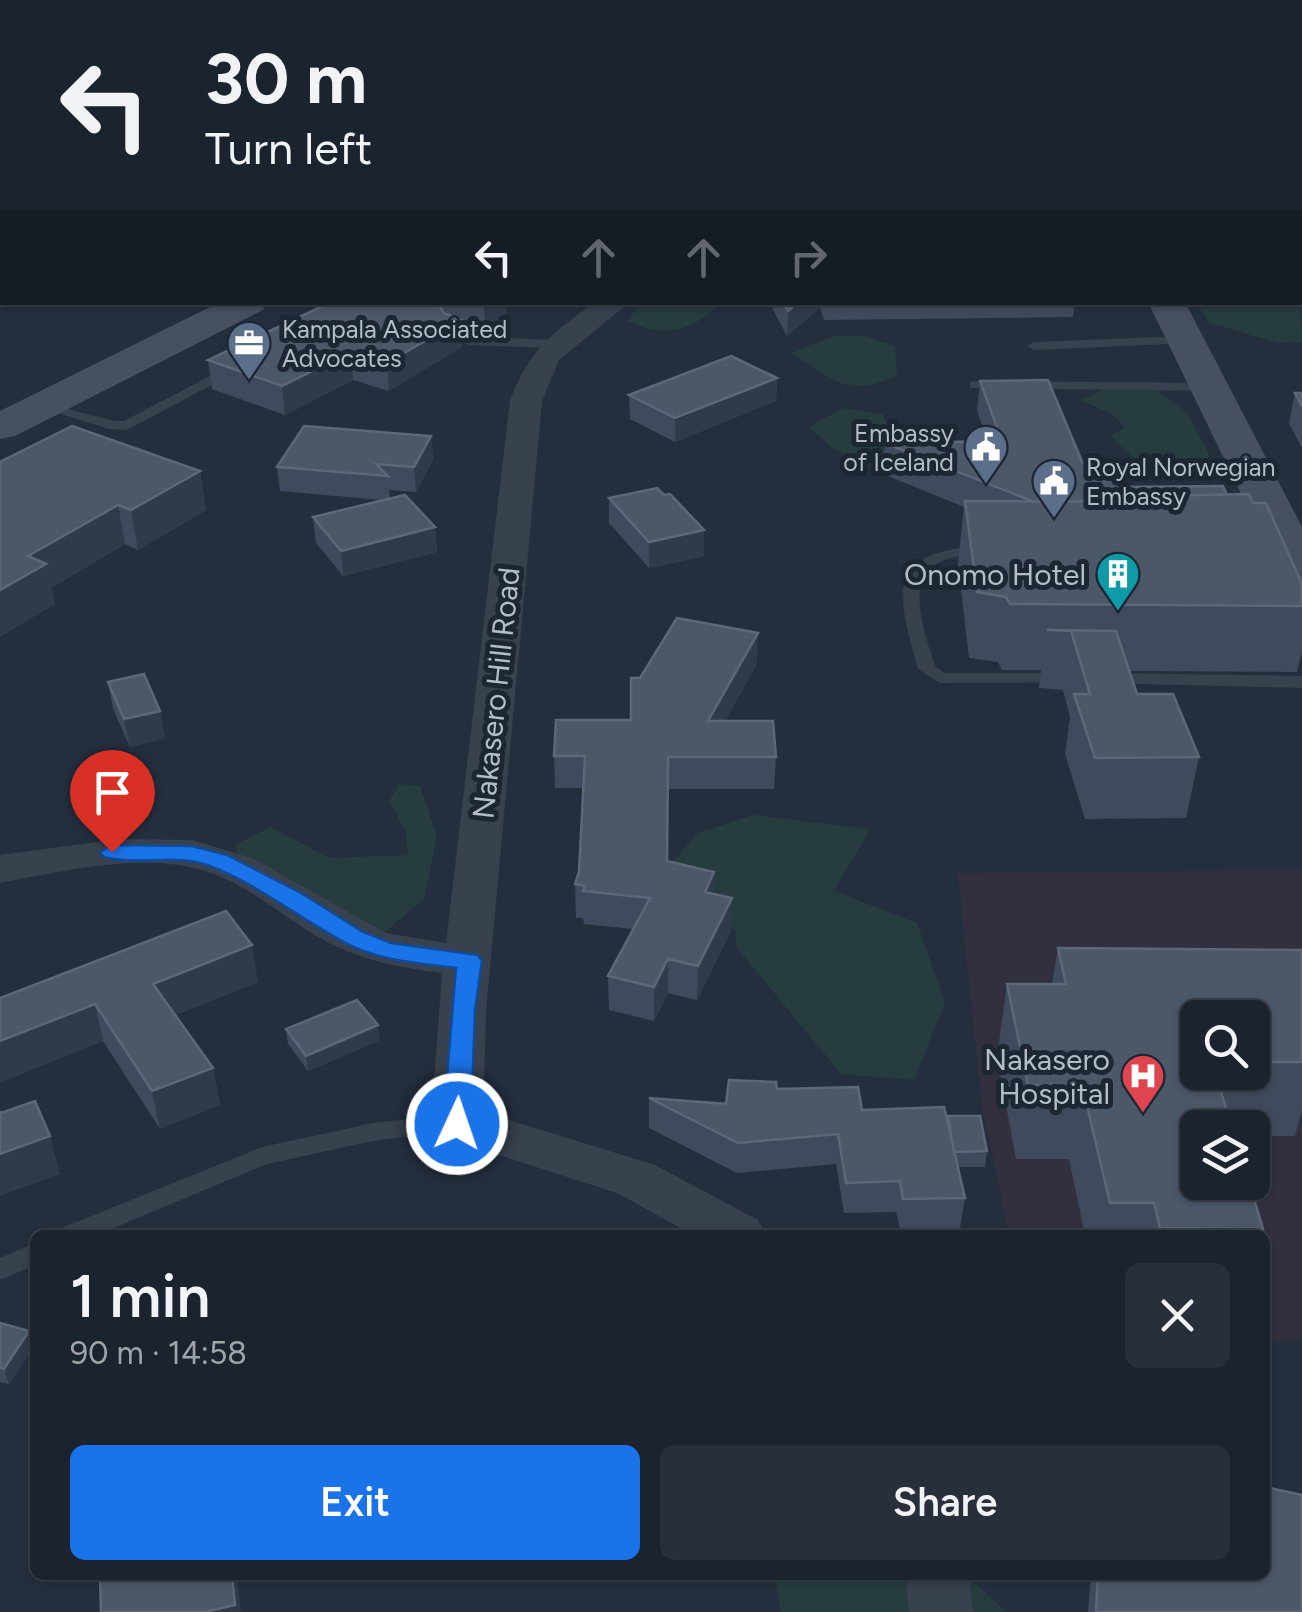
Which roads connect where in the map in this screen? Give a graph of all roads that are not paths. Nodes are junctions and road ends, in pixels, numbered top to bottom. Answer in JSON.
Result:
{"nodes":[{"id":1,"x":244,"y":305,"type":"edge"},
{"id":2,"x":612,"y":305,"type":"edge"},
{"id":3,"x":1168,"y":305,"type":"edge"},
{"id":4,"x":424,"y":313,"type":"edge"},
{"id":5,"x":1185,"y":340,"type":"junction"},
{"id":6,"x":554,"y":344,"type":"junction"},
{"id":7,"x":1034,"y":346,"type":"dead end"},
{"id":8,"x":236,"y":366,"type":"edge"},
{"id":9,"x":975,"y":385,"type":"dead end"},
{"id":10,"x":1209,"y":388,"type":"junction"},
{"id":11,"x":42,"y":406,"type":"junction"},
{"id":12,"x":0,"y":427,"type":"edge"},
{"id":13,"x":1004,"y":551,"type":"edge"},
{"id":14,"x":1287,"y":557,"type":"edge"},
{"id":15,"x":1302,"y":682,"type":"edge"},
{"id":16,"x":0,"y":869,"type":"edge"},
{"id":17,"x":469,"y":961,"type":"junction"},
{"id":18,"x":457,"y":1124,"type":"junction"},
{"id":19,"x":83,"y":1230,"type":"edge"},
{"id":20,"x":730,"y":1230,"type":"edge"},
{"id":21,"x":30,"y":1255,"type":"edge"},
{"id":22,"x":0,"y":1270,"type":"edge"},
{"id":23,"x":937,"y":1580,"type":"edge"},
{"id":24,"x":941,"y":1612,"type":"edge"}],
"edges":[{"from":1,"to":11,"type":"street"},
{"from":2,"to":6,"type":"street","name":"Nakasero Hill Road"},
{"from":3,"to":5,"type":"street"},
{"from":4,"to":6,"type":"lane"},
{"from":5,"to":7,"type":"lane"},
{"from":5,"to":10,"type":"street"},
{"from":6,"to":17,"type":"street","name":"Nakasero Hill Road"},
{"from":8,"to":11,"type":"lane"},
{"from":9,"to":10,"type":"lane"},
{"from":10,"to":14,"type":"street"},
{"from":11,"to":12,"type":"street"},
{"from":13,"to":15,"type":"lane"},
{"from":16,"to":17,"type":"street"},
{"from":17,"to":18,"type":"street","name":"Nakasero Hill Road"},
{"from":18,"to":19,"type":"lane"},
{"from":18,"to":20,"type":"street"},
{"from":21,"to":22,"type":"lane"},
{"from":23,"to":24,"type":"street"}]}
